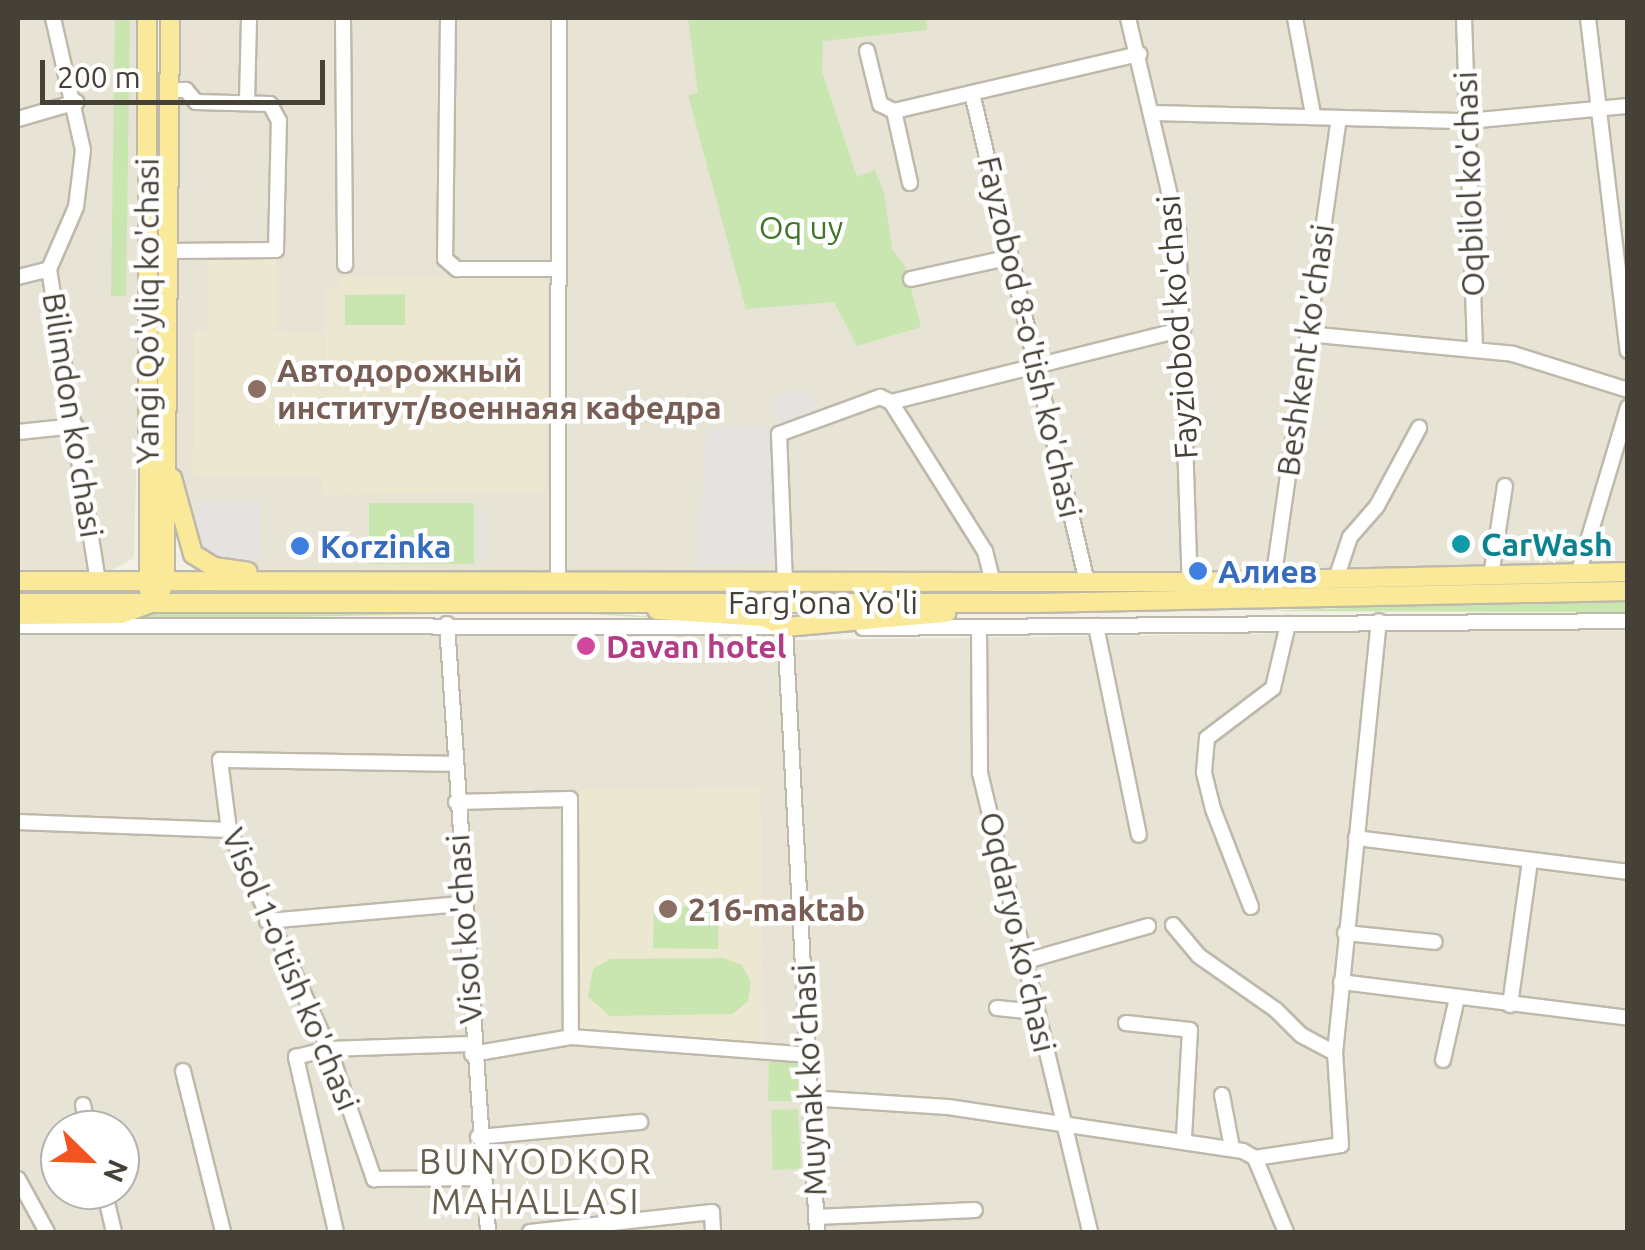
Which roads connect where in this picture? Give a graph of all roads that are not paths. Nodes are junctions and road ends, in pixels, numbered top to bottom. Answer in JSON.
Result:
{"nodes":[{"id":1,"x":53,"y":18,"type":"edge"},
{"id":2,"x":147,"y":18,"type":"edge"},
{"id":3,"x":170,"y":18,"type":"edge"},
{"id":4,"x":249,"y":18,"type":"edge"},
{"id":5,"x":343,"y":18,"type":"edge"},
{"id":6,"x":448,"y":18,"type":"edge"},
{"id":7,"x":559,"y":18,"type":"edge"},
{"id":8,"x":1128,"y":18,"type":"edge"},
{"id":9,"x":1295,"y":18,"type":"edge"},
{"id":10,"x":1464,"y":18,"type":"edge"},
{"id":11,"x":1588,"y":18,"type":"edge"},
{"id":12,"x":867,"y":52,"type":"dead end"},
{"id":13,"x":1138,"y":54,"type":"junction"},
{"id":14,"x":170,"y":90,"type":"junction"},
{"id":15,"x":972,"y":93,"type":"junction"},
{"id":16,"x":76,"y":102,"type":"junction"},
{"id":17,"x":247,"y":102,"type":"junction"},
{"id":18,"x":1628,"y":106,"type":"edge"},
{"id":19,"x":1598,"y":110,"type":"junction"},
{"id":20,"x":894,"y":111,"type":"junction"},
{"id":21,"x":1154,"y":113,"type":"junction"},
{"id":22,"x":1313,"y":114,"type":"junction"},
{"id":23,"x":18,"y":119,"type":"edge"},
{"id":24,"x":1339,"y":119,"type":"junction"},
{"id":25,"x":1468,"y":121,"type":"junction"},
{"id":26,"x":910,"y":183,"type":"dead end"},
{"id":27,"x":167,"y":251,"type":"junction"},
{"id":28,"x":1011,"y":257,"type":"junction"},
{"id":29,"x":345,"y":266,"type":"dead end"},
{"id":30,"x":49,"y":268,"type":"junction"},
{"id":31,"x":558,"y":269,"type":"junction"},
{"id":32,"x":18,"y":277,"type":"edge"},
{"id":33,"x":911,"y":279,"type":"dead end"},
{"id":34,"x":1183,"y":329,"type":"junction"},
{"id":35,"x":1307,"y":334,"type":"junction"},
{"id":36,"x":1475,"y":350,"type":"junction"},
{"id":37,"x":1628,"y":351,"type":"edge"},
{"id":38,"x":1035,"y":365,"type":"junction"},
{"id":39,"x":1628,"y":390,"type":"edge"},
{"id":40,"x":891,"y":402,"type":"junction"},
{"id":41,"x":1628,"y":407,"type":"edge"},
{"id":42,"x":76,"y":426,"type":"junction"},
{"id":43,"x":1420,"y":428,"type":"dead end"},
{"id":44,"x":18,"y":432,"type":"edge"},
{"id":45,"x":170,"y":467,"type":"junction"},
{"id":46,"x":1504,"y":486,"type":"dead end"},
{"id":47,"x":146,"y":544,"type":"junction"},
{"id":48,"x":1628,"y":572,"type":"edge"},
{"id":49,"x":1578,"y":574,"type":"junction"},
{"id":50,"x":1491,"y":576,"type":"junction"},
{"id":51,"x":1336,"y":579,"type":"junction"},
{"id":52,"x":1273,"y":581,"type":"junction"},
{"id":53,"x":18,"y":582,"type":"edge"},
{"id":54,"x":98,"y":582,"type":"junction"},
{"id":55,"x":155,"y":582,"type":"junction"},
{"id":56,"x":558,"y":582,"type":"junction"},
{"id":57,"x":993,"y":582,"type":"junction"},
{"id":58,"x":1087,"y":582,"type":"junction"},
{"id":59,"x":1190,"y":582,"type":"junction"},
{"id":60,"x":312,"y":583,"type":"junction"},
{"id":61,"x":786,"y":583,"type":"junction"},
{"id":62,"x":1628,"y":591,"type":"edge"},
{"id":63,"x":156,"y":601,"type":"junction"},
{"id":64,"x":622,"y":602,"type":"junction"},
{"id":65,"x":18,"y":603,"type":"edge"},
{"id":66,"x":1034,"y":603,"type":"junction"},
{"id":67,"x":18,"y":615,"type":"edge"},
{"id":68,"x":1379,"y":621,"type":"junction"},
{"id":69,"x":1628,"y":621,"type":"edge"},
{"id":70,"x":447,"y":624,"type":"junction"},
{"id":71,"x":1288,"y":624,"type":"junction"},
{"id":72,"x":18,"y":626,"type":"edge"},
{"id":73,"x":979,"y":626,"type":"junction"},
{"id":74,"x":1096,"y":626,"type":"junction"},
{"id":75,"x":784,"y":627,"type":"junction"},
{"id":76,"x":454,"y":764,"type":"junction"},
{"id":77,"x":456,"y":802,"type":"junction"},
{"id":78,"x":18,"y":822,"type":"edge"},
{"id":79,"x":229,"y":830,"type":"junction"},
{"id":80,"x":1139,"y":835,"type":"dead end"},
{"id":81,"x":1356,"y":838,"type":"junction"},
{"id":82,"x":1530,"y":860,"type":"junction"},
{"id":83,"x":1628,"y":872,"type":"edge"},
{"id":84,"x":462,"y":904,"type":"junction"},
{"id":85,"x":1251,"y":907,"type":"dead end"},
{"id":86,"x":267,"y":921,"type":"junction"},
{"id":87,"x":1173,"y":925,"type":"dead end"},
{"id":88,"x":1148,"y":926,"type":"dead end"},
{"id":89,"x":1345,"y":933,"type":"junction"},
{"id":90,"x":1435,"y":942,"type":"dead end"},
{"id":91,"x":1026,"y":961,"type":"junction"},
{"id":92,"x":1341,"y":982,"type":"junction"},
{"id":93,"x":1457,"y":998,"type":"junction"},
{"id":94,"x":1510,"y":1005,"type":"junction"},
{"id":95,"x":996,"y":1008,"type":"dead end"},
{"id":96,"x":1037,"y":1012,"type":"junction"},
{"id":97,"x":1628,"y":1018,"type":"edge"},
{"id":98,"x":1126,"y":1022,"type":"dead end"},
{"id":99,"x":571,"y":1037,"type":"junction"},
{"id":100,"x":329,"y":1048,"type":"junction"},
{"id":101,"x":472,"y":1049,"type":"junction"},
{"id":102,"x":1336,"y":1053,"type":"junction"},
{"id":103,"x":808,"y":1055,"type":"junction"},
{"id":104,"x":1443,"y":1060,"type":"dead end"},
{"id":105,"x":183,"y":1071,"type":"dead end"},
{"id":106,"x":1222,"y":1095,"type":"dead end"},
{"id":107,"x":809,"y":1098,"type":"junction"},
{"id":108,"x":83,"y":1105,"type":"dead end"},
{"id":109,"x":84,"y":1110,"type":"edge"},
{"id":110,"x":640,"y":1122,"type":"dead end"},
{"id":111,"x":1063,"y":1122,"type":"junction"},
{"id":112,"x":478,"y":1136,"type":"junction"},
{"id":113,"x":1184,"y":1137,"type":"junction"},
{"id":114,"x":1232,"y":1148,"type":"junction"},
{"id":115,"x":1255,"y":1158,"type":"junction"},
{"id":116,"x":482,"y":1178,"type":"junction"},
{"id":117,"x":18,"y":1179,"type":"edge"},
{"id":118,"x":974,"y":1210,"type":"dead end"},
{"id":119,"x":817,"y":1225,"type":"edge"},
{"id":120,"x":600,"y":1228,"type":"edge"},
{"id":121,"x":46,"y":1232,"type":"edge"},
{"id":122,"x":223,"y":1232,"type":"edge"},
{"id":123,"x":336,"y":1232,"type":"edge"},
{"id":124,"x":488,"y":1232,"type":"edge"},
{"id":125,"x":530,"y":1232,"type":"edge"},
{"id":126,"x":713,"y":1232,"type":"edge"},
{"id":127,"x":1090,"y":1232,"type":"edge"},
{"id":128,"x":1286,"y":1232,"type":"edge"}],
"edges":[{"from":1,"to":16,"type":"street","name":"Bilimdon ko'chasi"},
{"from":2,"to":47,"type":"main road","name":"Yangi Qo'yliq ko'chasi"},
{"from":3,"to":14,"type":"main road","name":"Yangi Qo'yliq ko'chasi"},
{"from":4,"to":17,"type":"street"},
{"from":5,"to":29,"type":"street"},
{"from":6,"to":31,"type":"street"},
{"from":7,"to":31,"type":"street"},
{"from":8,"to":13,"type":"street","name":"Fayziobod ko'chasi"},
{"from":9,"to":22,"type":"street"},
{"from":10,"to":25,"type":"street","name":"Oqbilol ko'chasi"},
{"from":11,"to":19,"type":"street"},
{"from":12,"to":20,"type":"street"},
{"from":13,"to":15,"type":"street"},
{"from":13,"to":21,"type":"street","name":"Fayziobod ko'chasi"},
{"from":14,"to":17,"type":"street"},
{"from":14,"to":27,"type":"main road","name":"Yangi Qo'yliq ko'chasi"},
{"from":15,"to":20,"type":"street"},
{"from":15,"to":28,"type":"street","name":"Fayzobod 8-o'tish ko'chasi"},
{"from":16,"to":23,"type":"street"},
{"from":16,"to":30,"type":"street","name":"Bilimdon ko'chasi"},
{"from":17,"to":27,"type":"street"},
{"from":18,"to":19,"type":"street"},
{"from":19,"to":25,"type":"street"},
{"from":19,"to":37,"type":"street"},
{"from":20,"to":26,"type":"street"},
{"from":21,"to":22,"type":"street"},
{"from":21,"to":34,"type":"street","name":"Fayziobod ko'chasi"},
{"from":22,"to":24,"type":"street"},
{"from":24,"to":25,"type":"street"},
{"from":24,"to":35,"type":"street","name":"Beshkent ko'chasi"},
{"from":25,"to":36,"type":"street","name":"Oqbilol ko'chasi"},
{"from":27,"to":45,"type":"main road","name":"Yangi Qo'yliq ko'chasi"},
{"from":28,"to":33,"type":"street"},
{"from":28,"to":38,"type":"street","name":"Fayzobod 8-o'tish ko'chasi"},
{"from":30,"to":32,"type":"street"},
{"from":30,"to":42,"type":"street","name":"Bilimdon ko'chasi"},
{"from":31,"to":56,"type":"street"},
{"from":34,"to":38,"type":"street"},
{"from":34,"to":59,"type":"street","name":"Fayziobod ko'chasi"},
{"from":35,"to":36,"type":"street"},
{"from":35,"to":52,"type":"street","name":"Beshkent ko'chasi"},
{"from":36,"to":39,"type":"street"},
{"from":38,"to":40,"type":"street"},
{"from":38,"to":58,"type":"street","name":"Fayzobod 8-o'tish ko'chasi"},
{"from":40,"to":57,"type":"street"},
{"from":40,"to":61,"type":"street"},
{"from":41,"to":49,"type":"street"},
{"from":42,"to":44,"type":"street"},
{"from":42,"to":54,"type":"street","name":"Bilimdon ko'chasi"},
{"from":43,"to":51,"type":"street"},
{"from":45,"to":55,"type":"main road","name":"Yangi Qo'yliq ko'chasi"},
{"from":45,"to":60,"type":"main road"},
{"from":46,"to":50,"type":"street"},
{"from":47,"to":54,"type":"main road"},
{"from":47,"to":55,"type":"main road","name":"Yangi Qo'yliq ko'chasi"},
{"from":48,"to":49,"type":"main road","name":"Farg'ona Yo'li"},
{"from":49,"to":50,"type":"main road","name":"Farg'ona Yo'li"},
{"from":50,"to":51,"type":"main road","name":"Farg'ona Yo'li"},
{"from":51,"to":52,"type":"main road","name":"Farg'ona Yo'li"},
{"from":52,"to":59,"type":"main road","name":"Farg'ona Yo'li"},
{"from":53,"to":54,"type":"main road","name":"Farg'ona Yo'li"},
{"from":54,"to":55,"type":"main road","name":"Farg'ona Yo'li"},
{"from":55,"to":60,"type":"main road","name":"Farg'ona Yo'li"},
{"from":55,"to":63,"type":"main road"},
{"from":56,"to":60,"type":"main road","name":"Farg'ona Yo'li"},
{"from":56,"to":61,"type":"main road","name":"Farg'ona Yo'li"},
{"from":57,"to":58,"type":"main road","name":"Farg'ona Yo'li"},
{"from":57,"to":61,"type":"main road","name":"Farg'ona Yo'li"},
{"from":58,"to":59,"type":"main road","name":"Farg'ona Yo'li"},
{"from":62,"to":66,"type":"main road","name":"Farg'ona Yo'li"},
{"from":63,"to":64,"type":"main road","name":"Farg'ona Yo'li"},
{"from":63,"to":65,"type":"main road","name":"Farg'ona Yo'li"},
{"from":63,"to":67,"type":"main road"},
{"from":64,"to":66,"type":"main road","name":"Farg'ona Yo'li"},
{"from":64,"to":75,"type":"main road"},
{"from":66,"to":75,"type":"main road"},
{"from":68,"to":69,"type":"street","name":"Farg'ona Yo'li"},
{"from":68,"to":71,"type":"street","name":"Farg'ona Yo'li"},
{"from":68,"to":81,"type":"street"},
{"from":70,"to":72,"type":"street","name":"Farg'ona Yo'li"},
{"from":70,"to":75,"type":"street","name":"Farg'ona Yo'li"},
{"from":70,"to":76,"type":"street","name":"Visol ko'chasi"},
{"from":71,"to":74,"type":"street","name":"Farg'ona Yo'li"},
{"from":71,"to":85,"type":"street"},
{"from":73,"to":74,"type":"street","name":"Farg'ona Yo'li"},
{"from":73,"to":75,"type":"street","name":"Farg'ona Yo'li"},
{"from":73,"to":91,"type":"street","name":"Oqdaryo ko'chasi"},
{"from":74,"to":80,"type":"street"},
{"from":75,"to":103,"type":"street","name":"Muynak ko'chasi"},
{"from":76,"to":77,"type":"street","name":"Visol ko'chasi"},
{"from":76,"to":79,"type":"street","name":"Visol 1-o'tish ko'chasi"},
{"from":77,"to":84,"type":"street","name":"Visol ko'chasi"},
{"from":77,"to":99,"type":"street"},
{"from":78,"to":79,"type":"street"},
{"from":79,"to":86,"type":"street","name":"Visol 1-o'tish ko'chasi"},
{"from":81,"to":82,"type":"street"},
{"from":81,"to":89,"type":"street"},
{"from":82,"to":83,"type":"street"},
{"from":82,"to":94,"type":"street"},
{"from":84,"to":86,"type":"street"},
{"from":84,"to":101,"type":"street","name":"Visol ko'chasi"},
{"from":86,"to":100,"type":"street","name":"Visol 1-o'tish ko'chasi"},
{"from":87,"to":102,"type":"street"},
{"from":88,"to":91,"type":"street"},
{"from":89,"to":90,"type":"street"},
{"from":89,"to":92,"type":"street"},
{"from":91,"to":96,"type":"street","name":"Oqdaryo ko'chasi"},
{"from":92,"to":93,"type":"street"},
{"from":92,"to":102,"type":"street"},
{"from":93,"to":94,"type":"street"},
{"from":93,"to":104,"type":"street"},
{"from":94,"to":97,"type":"street"},
{"from":95,"to":96,"type":"street"},
{"from":96,"to":111,"type":"street","name":"Oqdaryo ko'chasi"},
{"from":98,"to":113,"type":"street"},
{"from":99,"to":101,"type":"street"},
{"from":99,"to":103,"type":"street"},
{"from":100,"to":101,"type":"street"},
{"from":100,"to":116,"type":"street","name":"Visol 1-o'tish ko'chasi"},
{"from":100,"to":123,"type":"street"},
{"from":101,"to":112,"type":"street","name":"Visol ko'chasi"},
{"from":102,"to":115,"type":"street"},
{"from":103,"to":107,"type":"street","name":"Muynak ko'chasi"},
{"from":105,"to":122,"type":"street"},
{"from":106,"to":114,"type":"street"},
{"from":107,"to":111,"type":"street"},
{"from":107,"to":119,"type":"street","name":"Muynak ko'chasi"},
{"from":108,"to":109,"type":"street"},
{"from":110,"to":112,"type":"street"},
{"from":111,"to":113,"type":"street"},
{"from":111,"to":127,"type":"street","name":"Oqdaryo ko'chasi"},
{"from":112,"to":116,"type":"street","name":"Visol ko'chasi"},
{"from":113,"to":114,"type":"street"},
{"from":114,"to":115,"type":"street"},
{"from":115,"to":128,"type":"street"},
{"from":116,"to":124,"type":"street","name":"Visol ko'chasi"},
{"from":117,"to":121,"type":"street"},
{"from":118,"to":119,"type":"street"},
{"from":120,"to":125,"type":"street"},
{"from":120,"to":126,"type":"street"}]}
